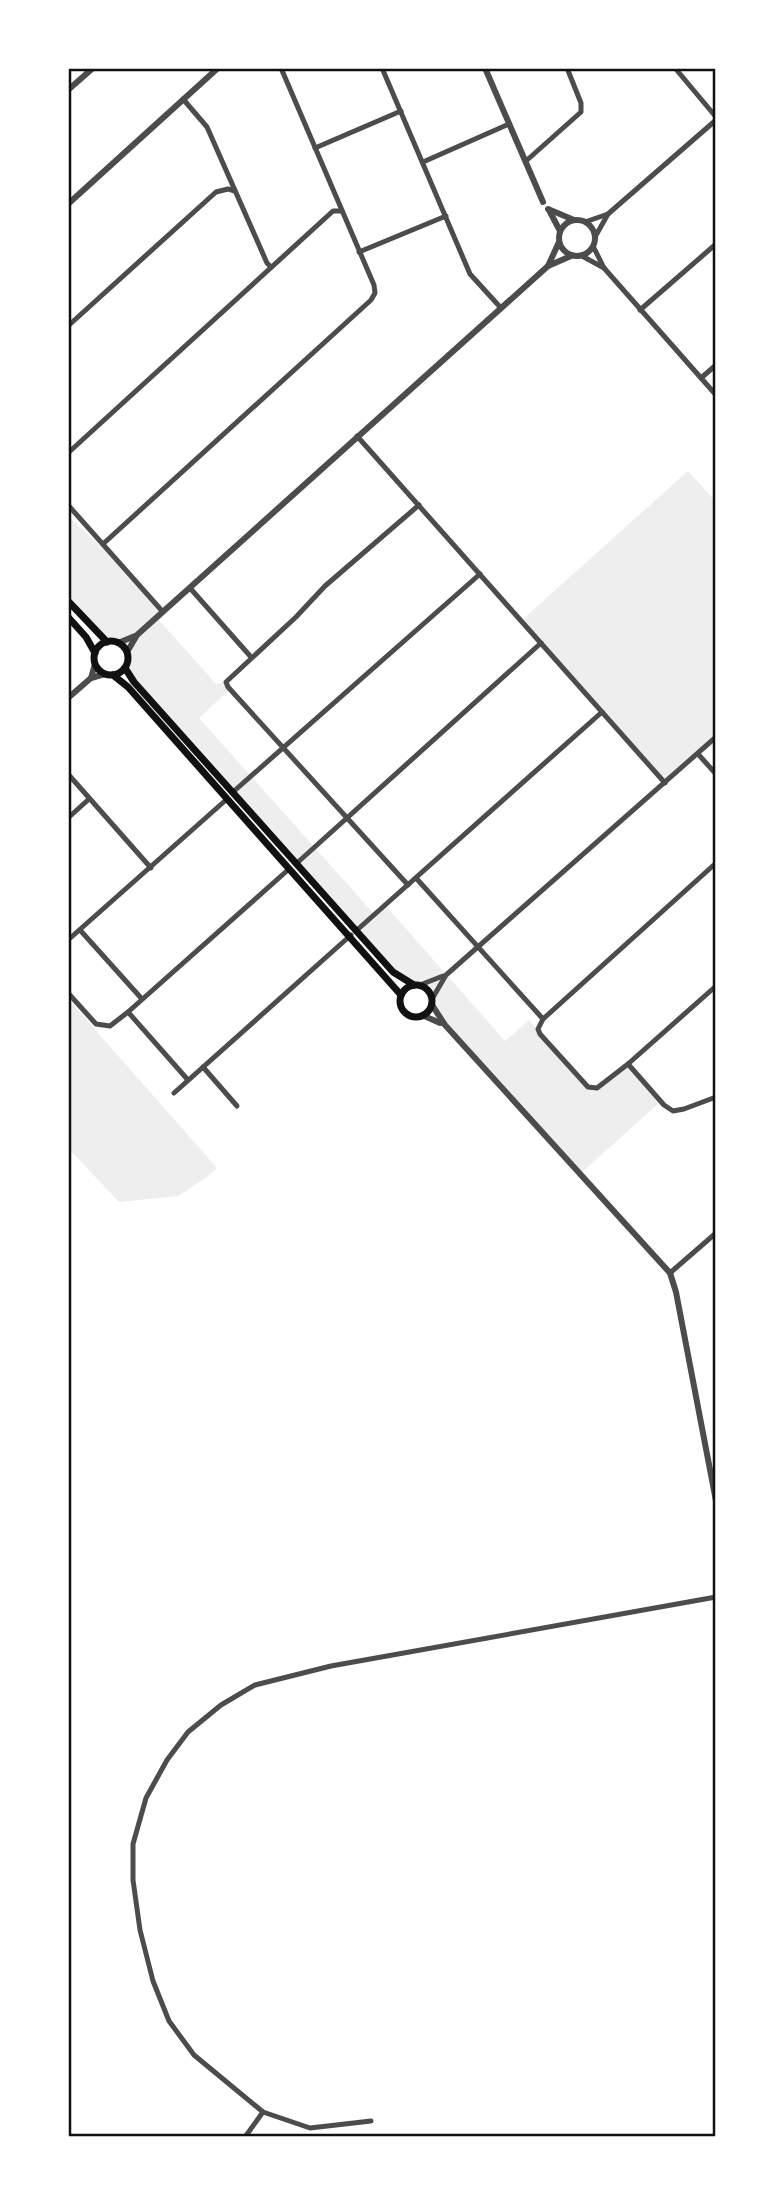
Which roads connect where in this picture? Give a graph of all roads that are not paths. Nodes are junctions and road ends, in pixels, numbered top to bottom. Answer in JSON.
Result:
{"nodes":[{"id":1,"x":93,"y":68,"type":"edge"},
{"id":2,"x":218,"y":68,"type":"edge"},
{"id":3,"x":281,"y":68,"type":"edge"},
{"id":4,"x":382,"y":68,"type":"edge"},
{"id":5,"x":485,"y":68,"type":"edge"},
{"id":6,"x":567,"y":68,"type":"edge"},
{"id":7,"x":675,"y":68,"type":"edge"},
{"id":8,"x":68,"y":90,"type":"edge"},
{"id":9,"x":183,"y":99,"type":"junction"},
{"id":10,"x":401,"y":111,"type":"junction"},
{"id":11,"x":716,"y":118,"type":"edge"},
{"id":12,"x":509,"y":124,"type":"junction"},
{"id":13,"x":315,"y":148,"type":"junction"},
{"id":14,"x":423,"y":162,"type":"junction"},
{"id":15,"x":526,"y":162,"type":"junction"},
{"id":16,"x":235,"y":191,"type":"junction"},
{"id":17,"x":68,"y":204,"type":"edge"},
{"id":18,"x":546,"y":205,"type":"junction"},
{"id":19,"x":342,"y":211,"type":"junction"},
{"id":20,"x":608,"y":214,"type":"junction"},
{"id":21,"x":446,"y":216,"type":"junction"},
{"id":22,"x":574,"y":220,"type":"junction"},
{"id":23,"x":585,"y":222,"type":"junction"},
{"id":24,"x":560,"y":231,"type":"junction"},
{"id":25,"x":595,"y":237,"type":"junction"},
{"id":26,"x":559,"y":242,"type":"junction"},
{"id":27,"x":716,"y":244,"type":"edge"},
{"id":28,"x":593,"y":246,"type":"junction"},
{"id":29,"x":359,"y":251,"type":"junction"},
{"id":30,"x":571,"y":256,"type":"junction"},
{"id":31,"x":582,"y":256,"type":"junction"},
{"id":32,"x":548,"y":266,"type":"junction"},
{"id":33,"x":271,"y":267,"type":"junction"},
{"id":34,"x":604,"y":268,"type":"junction"},
{"id":35,"x":501,"y":308,"type":"junction"},
{"id":36,"x":640,"y":310,"type":"junction"},
{"id":37,"x":68,"y":326,"type":"edge"},
{"id":38,"x":716,"y":365,"type":"edge"},
{"id":39,"x":701,"y":378,"type":"junction"},
{"id":40,"x":716,"y":395,"type":"edge"},
{"id":41,"x":358,"y":436,"type":"junction"},
{"id":42,"x":68,"y":453,"type":"edge"},
{"id":43,"x":68,"y":505,"type":"edge"},
{"id":44,"x":419,"y":505,"type":"junction"},
{"id":45,"x":103,"y":544,"type":"junction"},
{"id":46,"x":480,"y":574,"type":"junction"},
{"id":47,"x":190,"y":588,"type":"junction"},
{"id":48,"x":68,"y":601,"type":"edge"},
{"id":49,"x":163,"y":611,"type":"junction"},
{"id":50,"x":68,"y":617,"type":"edge"},
{"id":51,"x":137,"y":635,"type":"junction"},
{"id":52,"x":107,"y":642,"type":"junction"},
{"id":53,"x":118,"y":643,"type":"junction"},
{"id":54,"x":541,"y":643,"type":"junction"},
{"id":55,"x":127,"y":652,"type":"junction"},
{"id":56,"x":95,"y":653,"type":"junction"},
{"id":57,"x":251,"y":657,"type":"junction"},
{"id":58,"x":95,"y":664,"type":"junction"},
{"id":59,"x":125,"y":668,"type":"junction"},
{"id":60,"x":109,"y":675,"type":"junction"},
{"id":61,"x":91,"y":678,"type":"junction"},
{"id":62,"x":68,"y":698,"type":"edge"},
{"id":63,"x":602,"y":712,"type":"junction"},
{"id":64,"x":716,"y":737,"type":"edge"},
{"id":65,"x":282,"y":747,"type":"junction"},
{"id":66,"x":698,"y":754,"type":"junction"},
{"id":67,"x":68,"y":774,"type":"edge"},
{"id":68,"x":716,"y":774,"type":"edge"},
{"id":69,"x":665,"y":783,"type":"junction"},
{"id":70,"x":230,"y":795,"type":"junction"},
{"id":71,"x":89,"y":799,"type":"junction"},
{"id":72,"x":346,"y":817,"type":"junction"},
{"id":73,"x":68,"y":818,"type":"edge"},
{"id":74,"x":716,"y":863,"type":"edge"},
{"id":75,"x":293,"y":865,"type":"junction"},
{"id":76,"x":151,"y":868,"type":"junction"},
{"id":77,"x":416,"y":878,"type":"junction"},
{"id":78,"x":408,"y":885,"type":"junction"},
{"id":79,"x":80,"y":930,"type":"junction"},
{"id":80,"x":354,"y":933,"type":"junction"},
{"id":81,"x":68,"y":940,"type":"edge"},
{"id":82,"x":478,"y":947,"type":"junction"},
{"id":83,"x":446,"y":975,"type":"junction"},
{"id":84,"x":417,"y":985,"type":"junction"},
{"id":85,"x":716,"y":986,"type":"edge"},
{"id":86,"x":68,"y":993,"type":"edge"},
{"id":87,"x":401,"y":995,"type":"junction"},
{"id":88,"x":142,"y":999,"type":"junction"},
{"id":89,"x":432,"y":1002,"type":"junction"},
{"id":90,"x":128,"y":1012,"type":"junction"},
{"id":91,"x":422,"y":1015,"type":"junction"},
{"id":92,"x":543,"y":1019,"type":"junction"},
{"id":93,"x":445,"y":1025,"type":"junction"},
{"id":94,"x":628,"y":1064,"type":"junction"},
{"id":95,"x":203,"y":1067,"type":"junction"},
{"id":96,"x":188,"y":1080,"type":"junction"},
{"id":97,"x":174,"y":1093,"type":"dead end"},
{"id":98,"x":716,"y":1097,"type":"edge"},
{"id":99,"x":237,"y":1106,"type":"dead end"},
{"id":100,"x":716,"y":1233,"type":"edge"},
{"id":101,"x":670,"y":1273,"type":"junction"},
{"id":102,"x":716,"y":1501,"type":"edge"},
{"id":103,"x":716,"y":1597,"type":"edge"},
{"id":104,"x":263,"y":2112,"type":"junction"},
{"id":105,"x":371,"y":2121,"type":"dead end"},
{"id":106,"x":245,"y":2137,"type":"edge"}],
"edges":[{"from":1,"to":8,"type":"street"},
{"from":2,"to":9,"type":"street"},
{"from":3,"to":13,"type":"street"},
{"from":4,"to":10,"type":"street"},
{"from":5,"to":12,"type":"street"},
{"from":6,"to":15,"type":"street"},
{"from":7,"to":11,"type":"street"},
{"from":9,"to":16,"type":"street"},
{"from":9,"to":17,"type":"street"},
{"from":10,"to":13,"type":"street"},
{"from":10,"to":14,"type":"street"},
{"from":11,"to":20,"type":"street"},
{"from":12,"to":14,"type":"street"},
{"from":12,"to":15,"type":"street"},
{"from":13,"to":19,"type":"street"},
{"from":14,"to":21,"type":"street"},
{"from":15,"to":18,"type":"street"},
{"from":16,"to":33,"type":"street"},
{"from":16,"to":37,"type":"street"},
{"from":18,"to":22,"type":"street"},
{"from":18,"to":24,"type":"street"},
{"from":19,"to":29,"type":"street"},
{"from":19,"to":33,"type":"street"},
{"from":20,"to":23,"type":"street"},
{"from":20,"to":25,"type":"street"},
{"from":21,"to":29,"type":"street"},
{"from":21,"to":35,"type":"street"},
{"from":22,"to":23,"type":"street"},
{"from":22,"to":24,"type":"street"},
{"from":23,"to":25,"type":"street"},
{"from":24,"to":26,"type":"street"},
{"from":25,"to":28,"type":"street"},
{"from":26,"to":30,"type":"street"},
{"from":26,"to":32,"type":"street"},
{"from":27,"to":36,"type":"street"},
{"from":28,"to":31,"type":"street"},
{"from":28,"to":34,"type":"street"},
{"from":29,"to":45,"type":"street"},
{"from":30,"to":31,"type":"street"},
{"from":30,"to":32,"type":"street"},
{"from":31,"to":34,"type":"street"},
{"from":32,"to":35,"type":"street"},
{"from":33,"to":42,"type":"street"},
{"from":34,"to":36,"type":"street"},
{"from":35,"to":41,"type":"street"},
{"from":36,"to":39,"type":"street"},
{"from":38,"to":39,"type":"street"},
{"from":39,"to":40,"type":"street"},
{"from":41,"to":44,"type":"street"},
{"from":41,"to":47,"type":"street"},
{"from":43,"to":45,"type":"street"},
{"from":44,"to":46,"type":"street"},
{"from":44,"to":57,"type":"street"},
{"from":45,"to":49,"type":"street"},
{"from":46,"to":54,"type":"street"},
{"from":46,"to":65,"type":"street"},
{"from":47,"to":49,"type":"street"},
{"from":47,"to":57,"type":"street"},
{"from":48,"to":52,"type":"main road"},
{"from":49,"to":51,"type":"street"},
{"from":50,"to":56,"type":"main road"},
{"from":51,"to":53,"type":"street"},
{"from":51,"to":55,"type":"street"},
{"from":52,"to":53,"type":"main road"},
{"from":52,"to":56,"type":"main road"},
{"from":53,"to":55,"type":"main road"},
{"from":54,"to":63,"type":"street"},
{"from":54,"to":72,"type":"street"},
{"from":55,"to":59,"type":"main road"},
{"from":56,"to":58,"type":"main road"},
{"from":57,"to":65,"type":"street"},
{"from":58,"to":60,"type":"main road"},
{"from":58,"to":61,"type":"street"},
{"from":59,"to":60,"type":"main road"},
{"from":59,"to":70,"type":"main road"},
{"from":60,"to":61,"type":"street"},
{"from":60,"to":70,"type":"main road"},
{"from":61,"to":62,"type":"street"},
{"from":63,"to":69,"type":"street"},
{"from":63,"to":77,"type":"street"},
{"from":64,"to":66,"type":"street"},
{"from":65,"to":70,"type":"street"},
{"from":65,"to":72,"type":"street"},
{"from":66,"to":68,"type":"street"},
{"from":66,"to":69,"type":"street"},
{"from":67,"to":71,"type":"street"},
{"from":69,"to":82,"type":"street"},
{"from":70,"to":75,"type":"main road"},
{"from":70,"to":76,"type":"street"},
{"from":71,"to":73,"type":"street"},
{"from":71,"to":76,"type":"street"},
{"from":72,"to":75,"type":"street"},
{"from":72,"to":78,"type":"street"},
{"from":74,"to":92,"type":"street"},
{"from":75,"to":80,"type":"main road"},
{"from":75,"to":88,"type":"street"},
{"from":76,"to":79,"type":"street"},
{"from":77,"to":78,"type":"street"},
{"from":77,"to":82,"type":"street"},
{"from":78,"to":80,"type":"street"},
{"from":79,"to":81,"type":"street"},
{"from":79,"to":88,"type":"street"},
{"from":80,"to":84,"type":"main road"},
{"from":80,"to":87,"type":"main road"},
{"from":80,"to":95,"type":"street"},
{"from":82,"to":83,"type":"street"},
{"from":82,"to":92,"type":"street"},
{"from":83,"to":84,"type":"street"},
{"from":83,"to":89,"type":"street"},
{"from":84,"to":87,"type":"main road"},
{"from":84,"to":89,"type":"main road"},
{"from":85,"to":94,"type":"street"},
{"from":86,"to":90,"type":"street"},
{"from":87,"to":91,"type":"main road"},
{"from":88,"to":90,"type":"street"},
{"from":89,"to":91,"type":"main road"},
{"from":89,"to":93,"type":"street"},
{"from":90,"to":96,"type":"street"},
{"from":91,"to":93,"type":"street"},
{"from":92,"to":94,"type":"street"},
{"from":93,"to":101,"type":"street"},
{"from":94,"to":98,"type":"street"},
{"from":95,"to":96,"type":"street"},
{"from":95,"to":99,"type":"street"},
{"from":96,"to":97,"type":"street"},
{"from":100,"to":101,"type":"street"},
{"from":101,"to":102,"type":"street"},
{"from":103,"to":104,"type":"street"},
{"from":104,"to":105,"type":"street"},
{"from":104,"to":106,"type":"street"}]}
